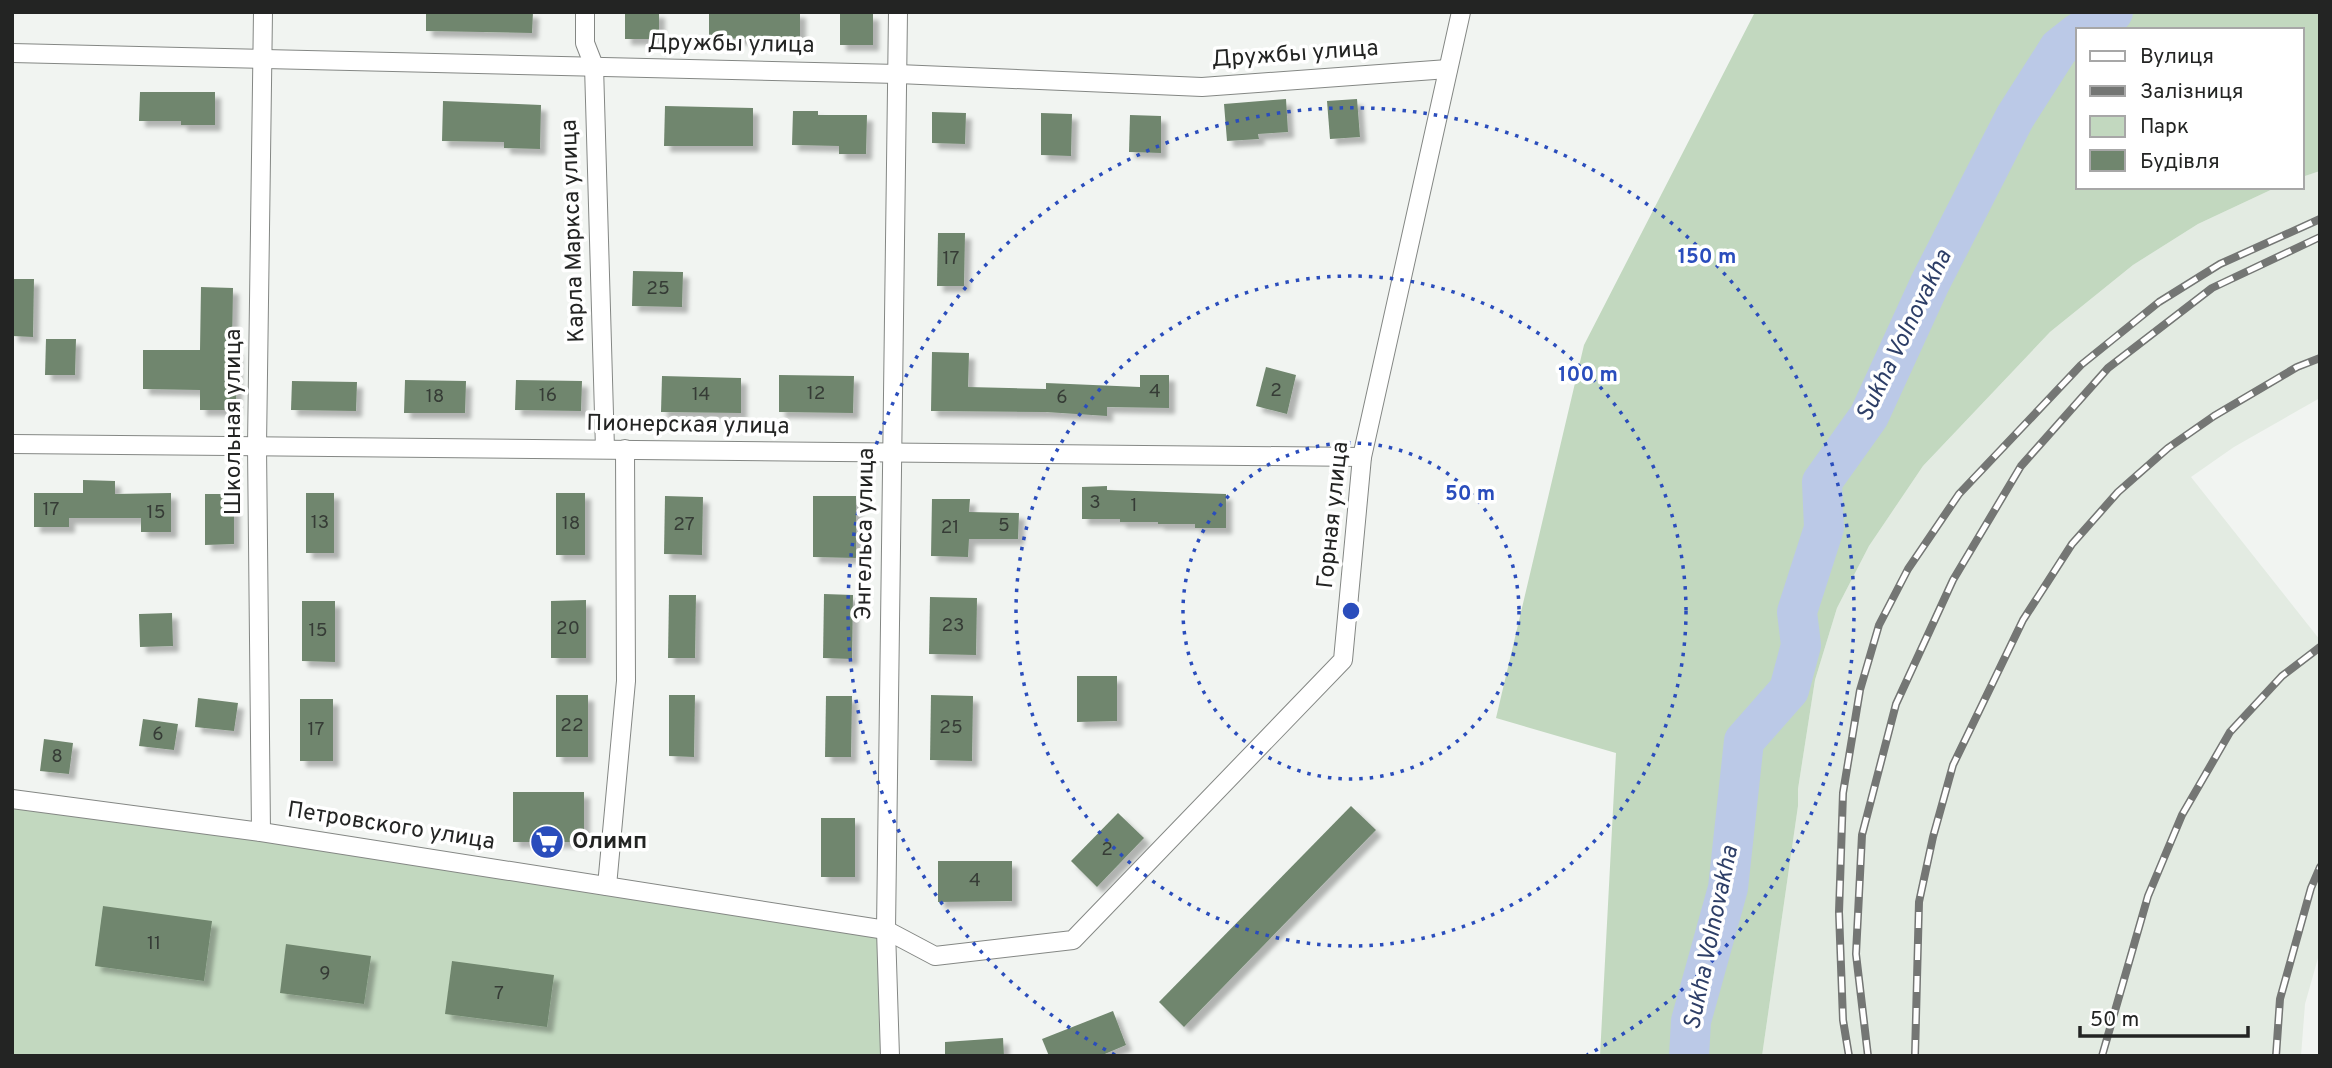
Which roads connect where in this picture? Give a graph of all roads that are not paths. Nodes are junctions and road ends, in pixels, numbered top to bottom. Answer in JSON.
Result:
{"nodes":[{"id":1,"x":263,"y":12,"type":"edge"},
{"id":2,"x":585,"y":12,"type":"edge"},
{"id":3,"x":898,"y":12,"type":"edge"},
{"id":4,"x":1461,"y":12,"type":"edge"},
{"id":5,"x":12,"y":53,"type":"edge"},
{"id":6,"x":262,"y":58,"type":"junction"},
{"id":7,"x":594,"y":66,"type":"junction"},
{"id":8,"x":1448,"y":69,"type":"junction"},
{"id":9,"x":898,"y":74,"type":"junction"},
{"id":10,"x":12,"y":444,"type":"edge"},
{"id":11,"x":257,"y":446,"type":"junction"},
{"id":12,"x":605,"y":449,"type":"junction"},
{"id":13,"x":625,"y":449,"type":"junction"},
{"id":14,"x":891,"y":452,"type":"junction"},
{"id":15,"x":1362,"y":457,"type":"junction"},
{"id":16,"x":12,"y":799,"type":"edge"},
{"id":17,"x":261,"y":832,"type":"junction"},
{"id":18,"x":607,"y":886,"type":"junction"},
{"id":19,"x":886,"y":930,"type":"junction"},
{"id":20,"x":890,"y":1056,"type":"edge"}],
"edges":[{"from":1,"to":6,"type":"street","name":"Школьная улица"},
{"from":2,"to":7,"type":"street","name":"Карла Маркса улица"},
{"from":3,"to":9,"type":"street","name":"Энгельса улица"},
{"from":4,"to":8,"type":"street","name":"Горная улица"},
{"from":5,"to":6,"type":"street","name":"Дружбы улица"},
{"from":6,"to":7,"type":"street","name":"Дружбы улица"},
{"from":6,"to":11,"type":"street","name":"Школьная улица"},
{"from":7,"to":9,"type":"street","name":"Дружбы улица"},
{"from":7,"to":12,"type":"street","name":"Карла Маркса улица"},
{"from":8,"to":9,"type":"street","name":"Дружбы улица"},
{"from":8,"to":15,"type":"street","name":"Горная улица"},
{"from":9,"to":14,"type":"street","name":"Энгельса улица"},
{"from":10,"to":11,"type":"street","name":"Пионерская улица"},
{"from":11,"to":12,"type":"street","name":"Пионерская улица"},
{"from":11,"to":17,"type":"street","name":"Школьная улица"},
{"from":12,"to":13,"type":"street","name":"Пионерская улица"},
{"from":13,"to":14,"type":"street","name":"Пионерская улица"},
{"from":13,"to":18,"type":"street"},
{"from":14,"to":15,"type":"street","name":"Пионерская улица"},
{"from":14,"to":19,"type":"street","name":"Энгельса улица"},
{"from":15,"to":19,"type":"street","name":"Горная улица"},
{"from":16,"to":17,"type":"street","name":"Петровского улица"},
{"from":17,"to":18,"type":"street","name":"Петровского улица"},
{"from":18,"to":19,"type":"street","name":"Петровского улица"},
{"from":19,"to":20,"type":"street","name":"Энгельса улица"}]}
